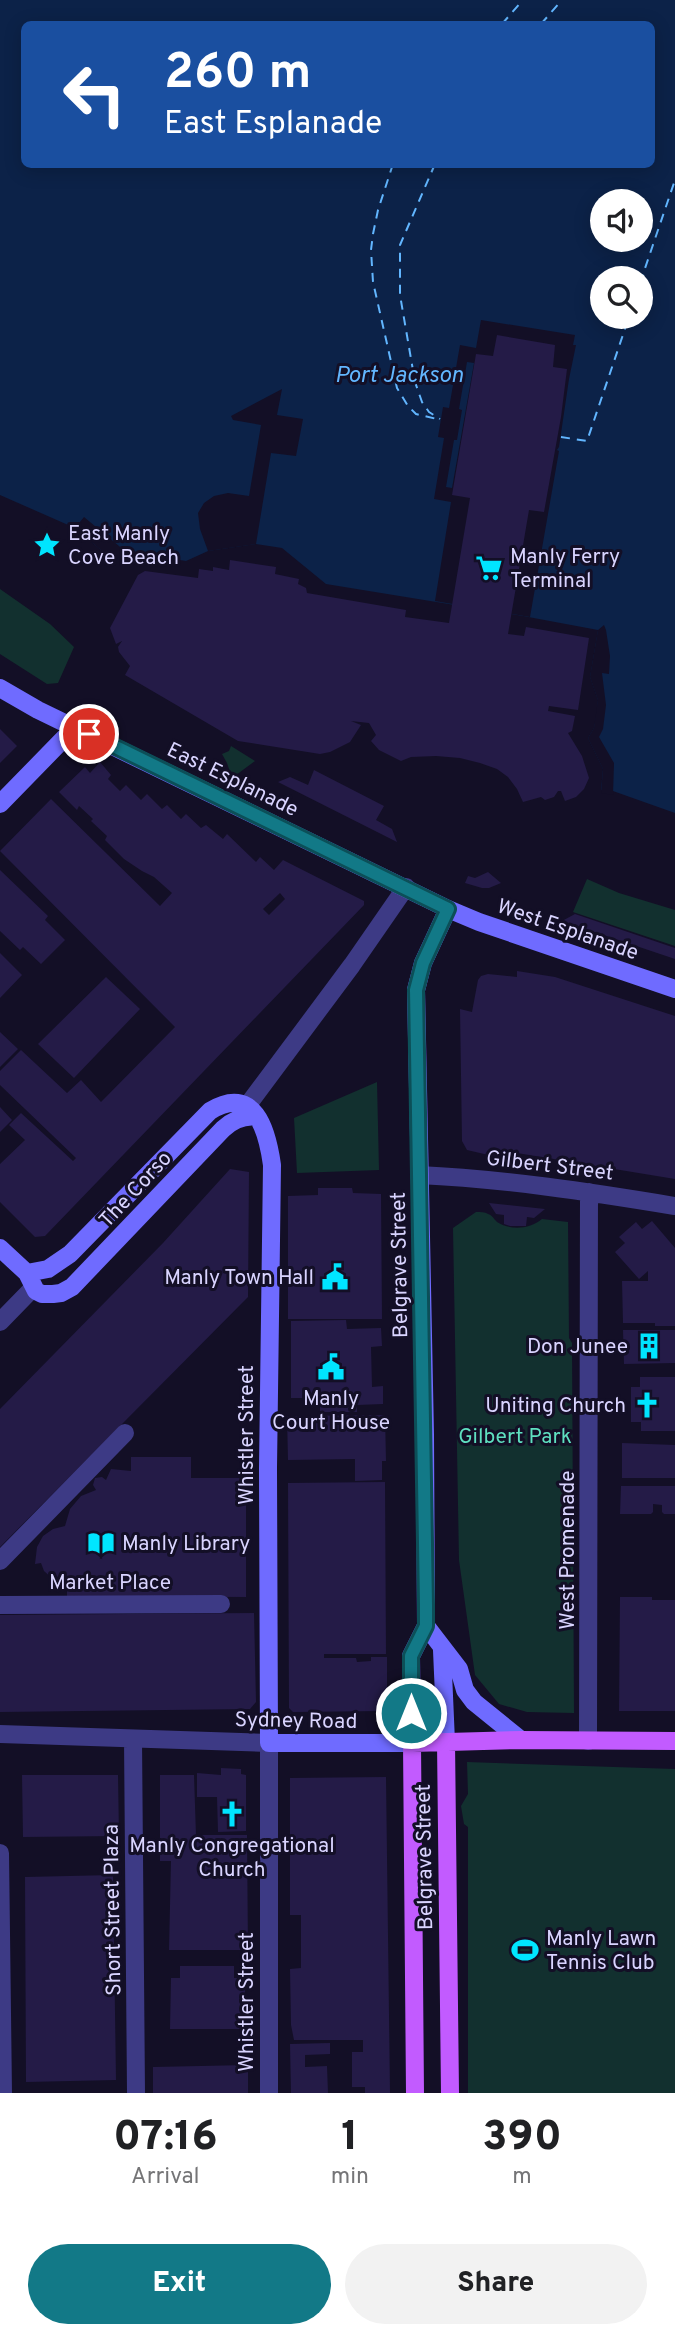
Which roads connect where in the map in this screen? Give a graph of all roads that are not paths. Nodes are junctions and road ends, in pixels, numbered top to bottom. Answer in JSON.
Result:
{"nodes":[{"id":1,"x":0,"y":688,"type":"edge"},
{"id":2,"x":75,"y":727,"type":"junction"},
{"id":3,"x":0,"y":804,"type":"edge"},
{"id":4,"x":406,"y":887,"type":"junction"},
{"id":5,"x":448,"y":909,"type":"junction"},
{"id":6,"x":675,"y":989,"type":"edge"},
{"id":7,"x":252,"y":1111,"type":"junction"},
{"id":8,"x":419,"y":1175,"type":"junction"},
{"id":9,"x":589,"y":1192,"type":"junction"},
{"id":10,"x":675,"y":1206,"type":"edge"},
{"id":11,"x":0,"y":1248,"type":"edge"},
{"id":12,"x":30,"y":1280,"type":"junction"},
{"id":13,"x":0,"y":1322,"type":"edge"},
{"id":14,"x":125,"y":1433,"type":"dead end"},
{"id":15,"x":0,"y":1561,"type":"edge"},
{"id":16,"x":221,"y":1604,"type":"dead end"},
{"id":17,"x":0,"y":1605,"type":"edge"},
{"id":18,"x":426,"y":1626,"type":"junction"},
{"id":19,"x":442,"y":1650,"type":"junction"},
{"id":20,"x":0,"y":1734,"type":"edge"},
{"id":21,"x":133,"y":1739,"type":"junction"},
{"id":22,"x":521,"y":1740,"type":"junction"},
{"id":23,"x":588,"y":1741,"type":"junction"},
{"id":24,"x":675,"y":1741,"type":"edge"},
{"id":25,"x":412,"y":1742,"type":"junction"},
{"id":26,"x":446,"y":1742,"type":"junction"},
{"id":27,"x":269,"y":1743,"type":"junction"},
{"id":28,"x":0,"y":1853,"type":"edge"},
{"id":29,"x":136,"y":2087,"type":"edge"},
{"id":30,"x":4,"y":2093,"type":"edge"},
{"id":31,"x":269,"y":2093,"type":"edge"},
{"id":32,"x":415,"y":2093,"type":"edge"},
{"id":33,"x":450,"y":2093,"type":"edge"}],
"edges":[{"from":1,"to":2,"type":"street","name":"East Esplanade"},
{"from":2,"to":3,"type":"street"},
{"from":2,"to":4,"type":"street","name":"East Esplanade"},
{"from":4,"to":5,"type":"street","name":"East Esplanade"},
{"from":4,"to":7,"type":"street"},
{"from":5,"to":6,"type":"street","name":"West Esplanade"},
{"from":5,"to":8,"type":"street","name":"Belgrave Street"},
{"from":7,"to":12,"type":"street","name":"The Corso"},
{"from":7,"to":12,"type":"street","name":"The Corso"},
{"from":7,"to":27,"type":"street","name":"Whistler Street"},
{"from":8,"to":9,"type":"street","name":"Gilbert Street"},
{"from":8,"to":18,"type":"street","name":"Belgrave Street"},
{"from":9,"to":10,"type":"street","name":"Gilbert Street"},
{"from":9,"to":23,"type":"street","name":"West Promenade"},
{"from":11,"to":12,"type":"street"},
{"from":12,"to":13,"type":"street","name":"The Corso"},
{"from":14,"to":15,"type":"street"},
{"from":16,"to":17,"type":"street","name":"Market Place"},
{"from":18,"to":19,"type":"street"},
{"from":18,"to":25,"type":"street","name":"Belgrave Street"},
{"from":19,"to":22,"type":"street"},
{"from":19,"to":26,"type":"street","name":"Belgrave Street"},
{"from":20,"to":21,"type":"street","name":"Sydney Road"},
{"from":21,"to":27,"type":"street","name":"Sydney Road"},
{"from":21,"to":29,"type":"street","name":"Short Street Plaza"},
{"from":22,"to":23,"type":"main road","name":"Sydney Road"},
{"from":22,"to":26,"type":"main road","name":"Sydney Road"},
{"from":23,"to":24,"type":"main road","name":"Sydney Road"},
{"from":25,"to":26,"type":"main road","name":"Sydney Road"},
{"from":25,"to":27,"type":"street","name":"Sydney Road"},
{"from":25,"to":32,"type":"main road","name":"Belgrave Street"},
{"from":26,"to":33,"type":"main road","name":"Belgrave Street"},
{"from":27,"to":31,"type":"street","name":"Whistler Street"},
{"from":28,"to":30,"type":"street"}]}
